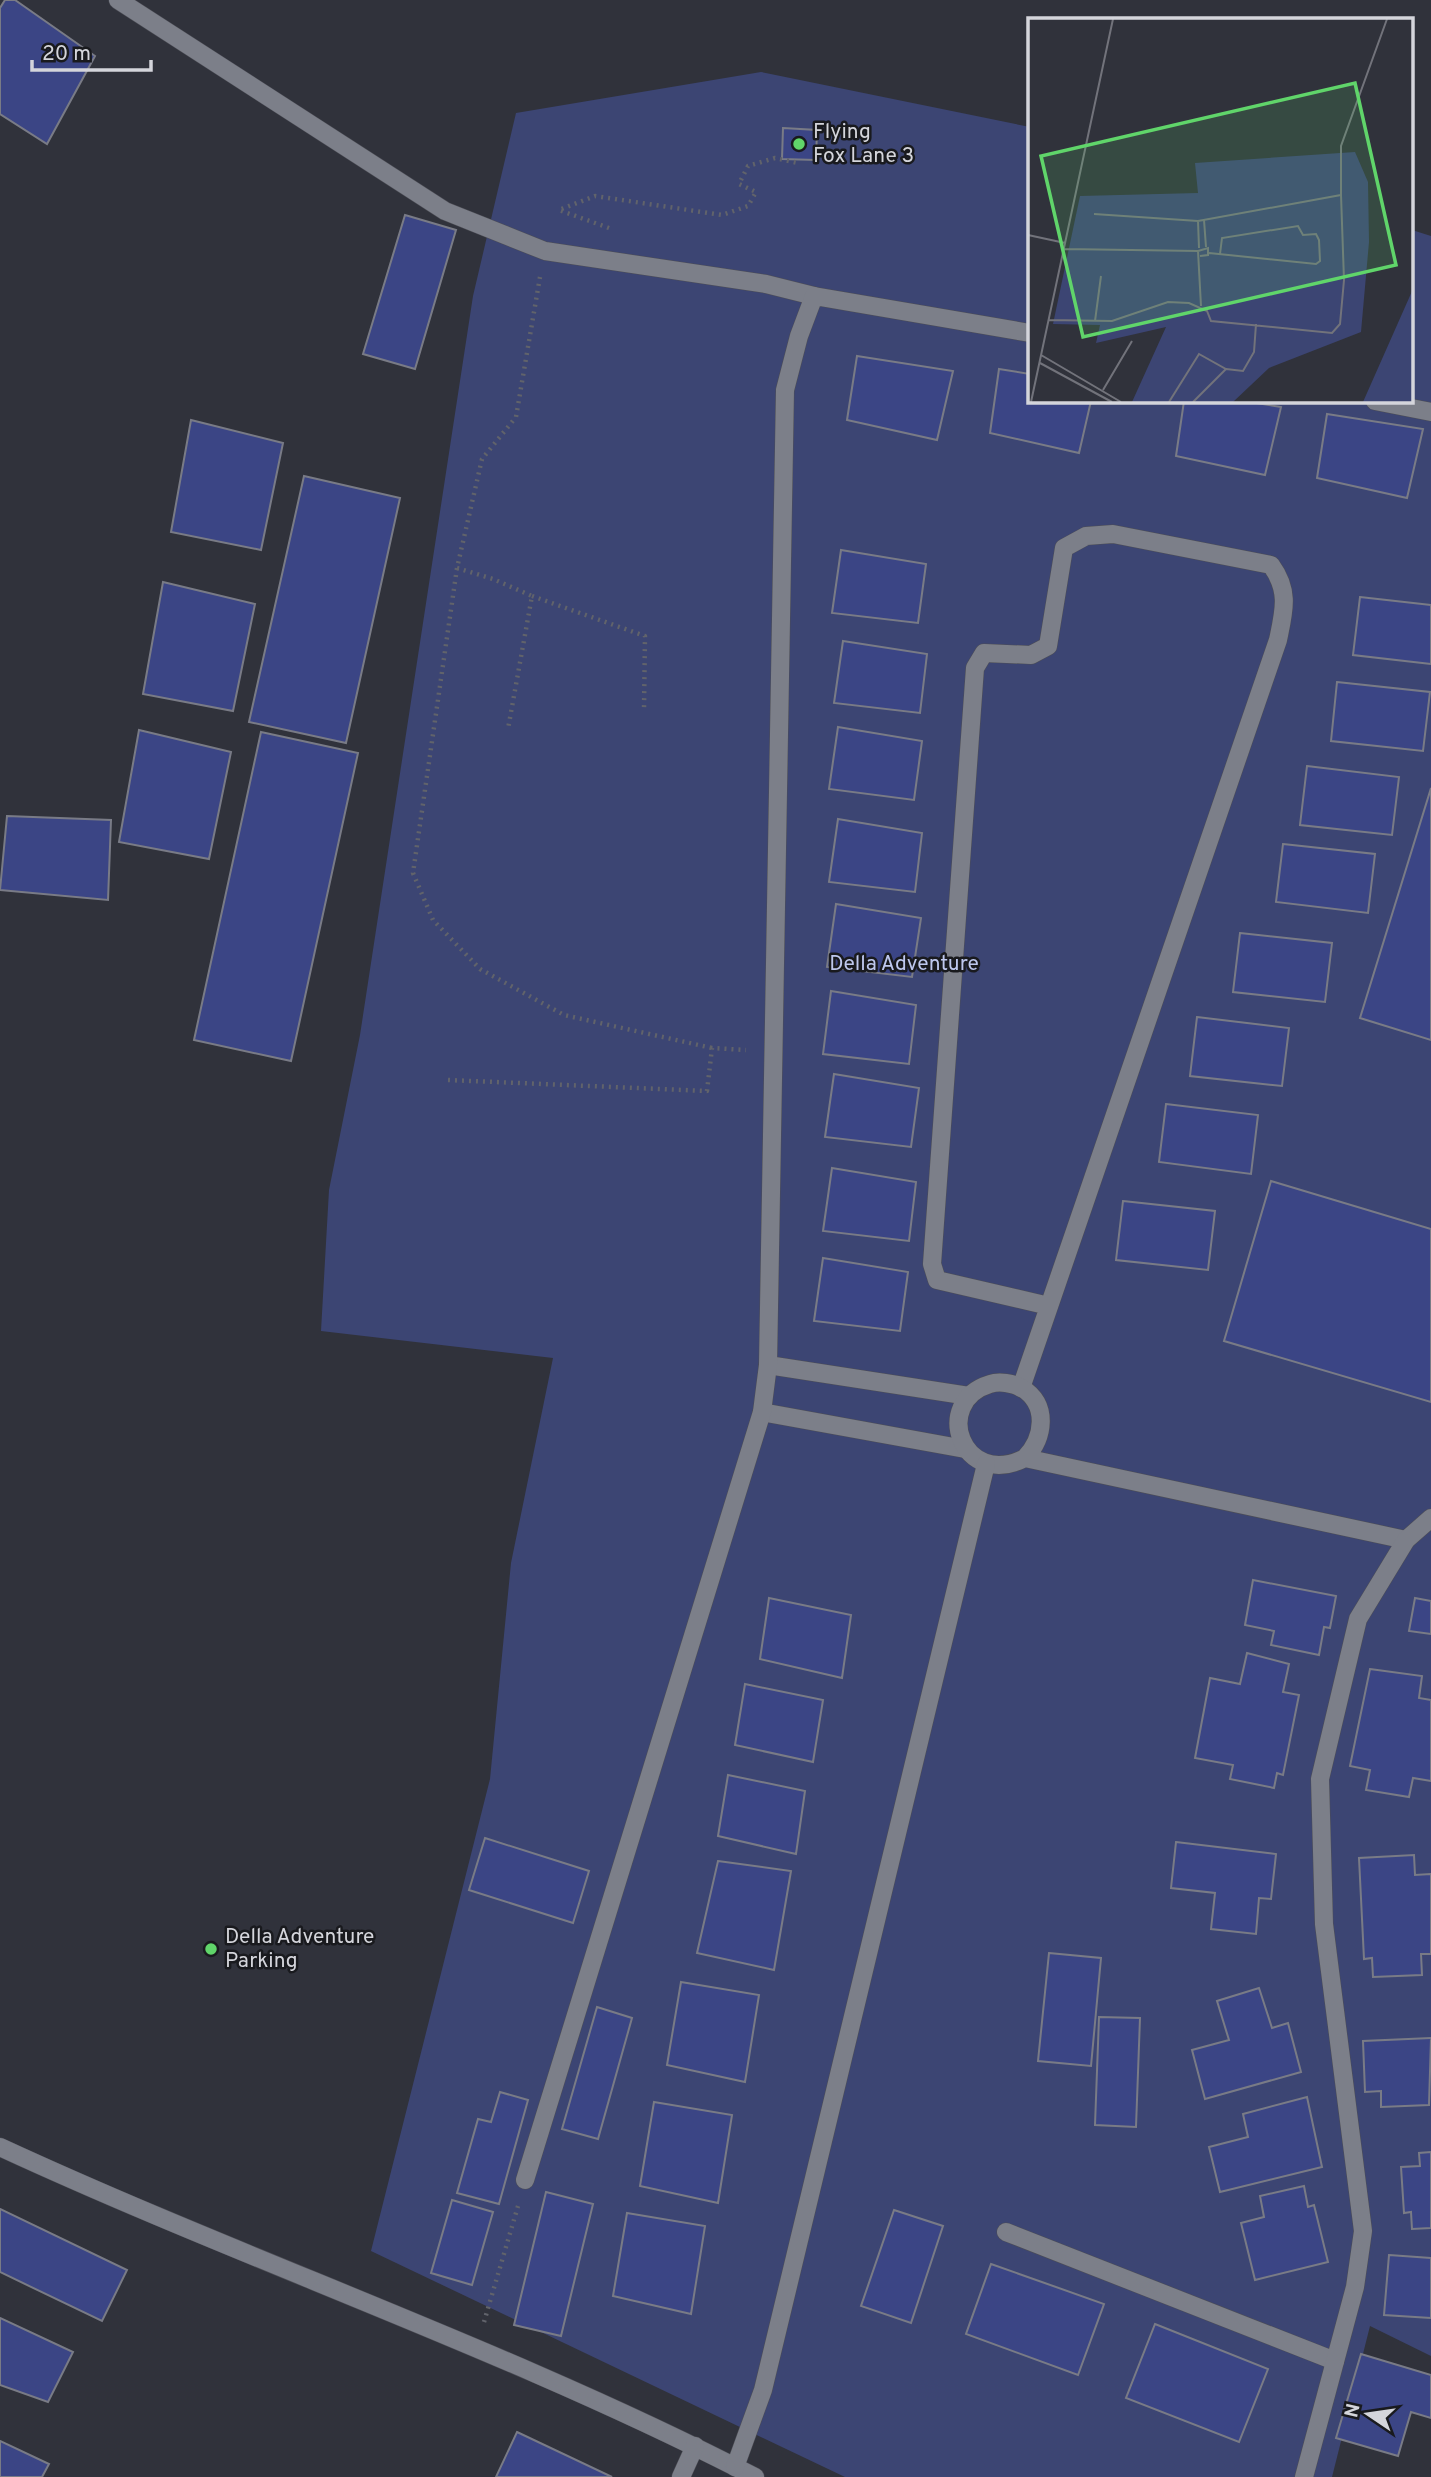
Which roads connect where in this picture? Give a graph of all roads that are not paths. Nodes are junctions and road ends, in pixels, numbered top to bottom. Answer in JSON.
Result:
{"nodes":[{"id":1,"x":118,"y":0,"type":"edge"},
{"id":2,"x":814,"y":296,"type":"junction"},
{"id":3,"x":1028,"y":333,"type":"edge"},
{"id":4,"x":1380,"y":402,"type":"edge"},
{"id":5,"x":1431,"y":412,"type":"edge"},
{"id":6,"x":1049,"y":1306,"type":"junction"},
{"id":7,"x":768,"y":1365,"type":"junction"},
{"id":8,"x":1021,"y":1388,"type":"junction"},
{"id":9,"x":969,"y":1396,"type":"junction"},
{"id":10,"x":761,"y":1412,"type":"junction"},
{"id":11,"x":965,"y":1448,"type":"junction"},
{"id":12,"x":1025,"y":1458,"type":"junction"},
{"id":13,"x":986,"y":1464,"type":"junction"},
{"id":14,"x":1431,"y":1518,"type":"edge"},
{"id":15,"x":1406,"y":1540,"type":"junction"},
{"id":16,"x":0,"y":2147,"type":"edge"},
{"id":17,"x":525,"y":2180,"type":"road end"},
{"id":18,"x":1006,"y":2232,"type":"dead end"},
{"id":19,"x":1335,"y":2361,"type":"junction"},
{"id":20,"x":695,"y":2446,"type":"junction"},
{"id":21,"x":735,"y":2467,"type":"junction"},
{"id":22,"x":681,"y":2477,"type":"edge"},
{"id":23,"x":755,"y":2477,"type":"edge"},
{"id":24,"x":1304,"y":2477,"type":"edge"}],
"edges":[{"from":1,"to":2,"type":"street"},
{"from":2,"to":3,"type":"street"},
{"from":2,"to":7,"type":"street"},
{"from":4,"to":5,"type":"street"},
{"from":6,"to":6,"type":"street"},
{"from":6,"to":8,"type":"street"},
{"from":7,"to":9,"type":"street"},
{"from":7,"to":10,"type":"street"},
{"from":8,"to":9,"type":"street"},
{"from":8,"to":12,"type":"street"},
{"from":9,"to":11,"type":"street"},
{"from":10,"to":11,"type":"street"},
{"from":10,"to":17,"type":"street"},
{"from":11,"to":13,"type":"street"},
{"from":12,"to":13,"type":"street"},
{"from":12,"to":15,"type":"street"},
{"from":13,"to":21,"type":"street"},
{"from":14,"to":15,"type":"street"},
{"from":15,"to":19,"type":"street"},
{"from":16,"to":20,"type":"street"},
{"from":18,"to":19,"type":"street"},
{"from":19,"to":24,"type":"street"},
{"from":20,"to":21,"type":"street"},
{"from":20,"to":22,"type":"street"},
{"from":21,"to":23,"type":"street"}]}
